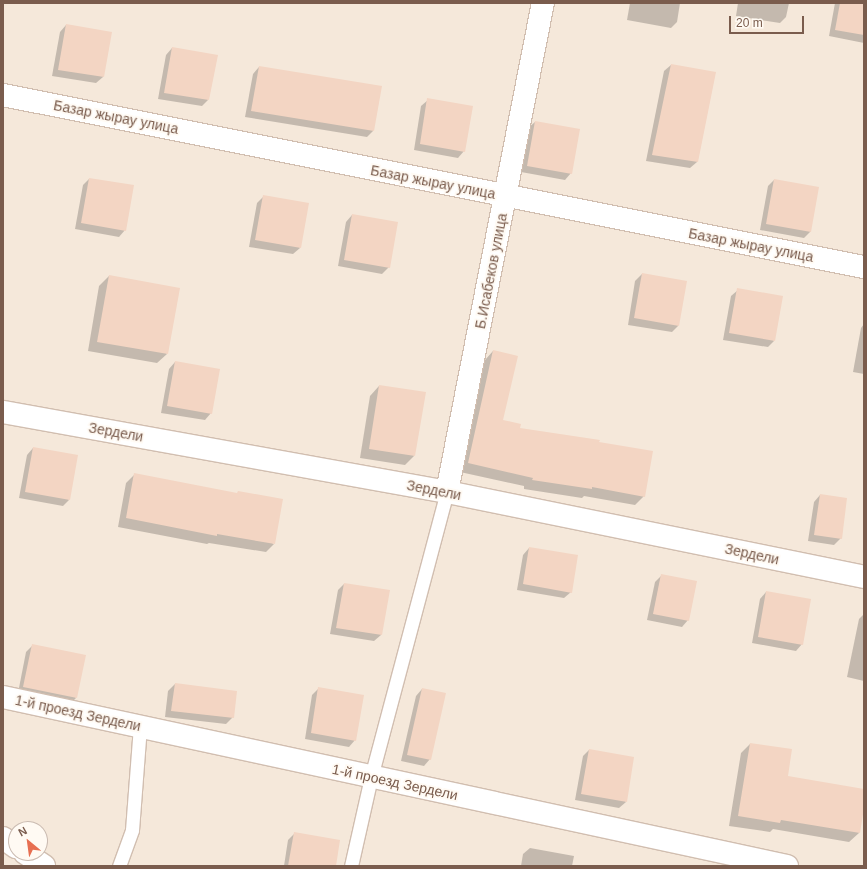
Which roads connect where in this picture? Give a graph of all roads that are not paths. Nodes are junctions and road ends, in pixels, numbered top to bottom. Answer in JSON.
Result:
{"nodes":[{"id":1,"x":543,"y":3,"type":"edge"},
{"id":2,"x":3,"y":95,"type":"edge"},
{"id":3,"x":506,"y":196,"type":"junction"},
{"id":4,"x":864,"y":267,"type":"edge"},
{"id":5,"x":3,"y":412,"type":"edge"},
{"id":6,"x":447,"y":492,"type":"junction"},
{"id":7,"x":864,"y":577,"type":"edge"},
{"id":8,"x":3,"y":697,"type":"edge"},
{"id":9,"x":140,"y":727,"type":"junction"},
{"id":10,"x":371,"y":777,"type":"junction"},
{"id":11,"x":119,"y":866,"type":"edge"},
{"id":12,"x":352,"y":866,"type":"edge"},
{"id":13,"x":787,"y":866,"type":"edge"}],
"edges":[{"from":1,"to":3,"type":"street","name":"Б.Исабеков улица"},
{"from":2,"to":3,"type":"street","name":"Базар жырау улица"},
{"from":3,"to":4,"type":"street","name":"Базар жырау улица"},
{"from":3,"to":6,"type":"street","name":"Б.Исабеков улица"},
{"from":5,"to":6,"type":"street","name":"Зердели"},
{"from":6,"to":7,"type":"street","name":"Зердели"},
{"from":6,"to":10,"type":"lane"},
{"from":8,"to":9,"type":"street","name":"1-й проезд Зердели"},
{"from":9,"to":10,"type":"street","name":"1-й проезд Зердели"},
{"from":9,"to":11,"type":"lane"},
{"from":10,"to":12,"type":"lane"},
{"from":10,"to":13,"type":"street","name":"1-й проезд Зердели"}]}
